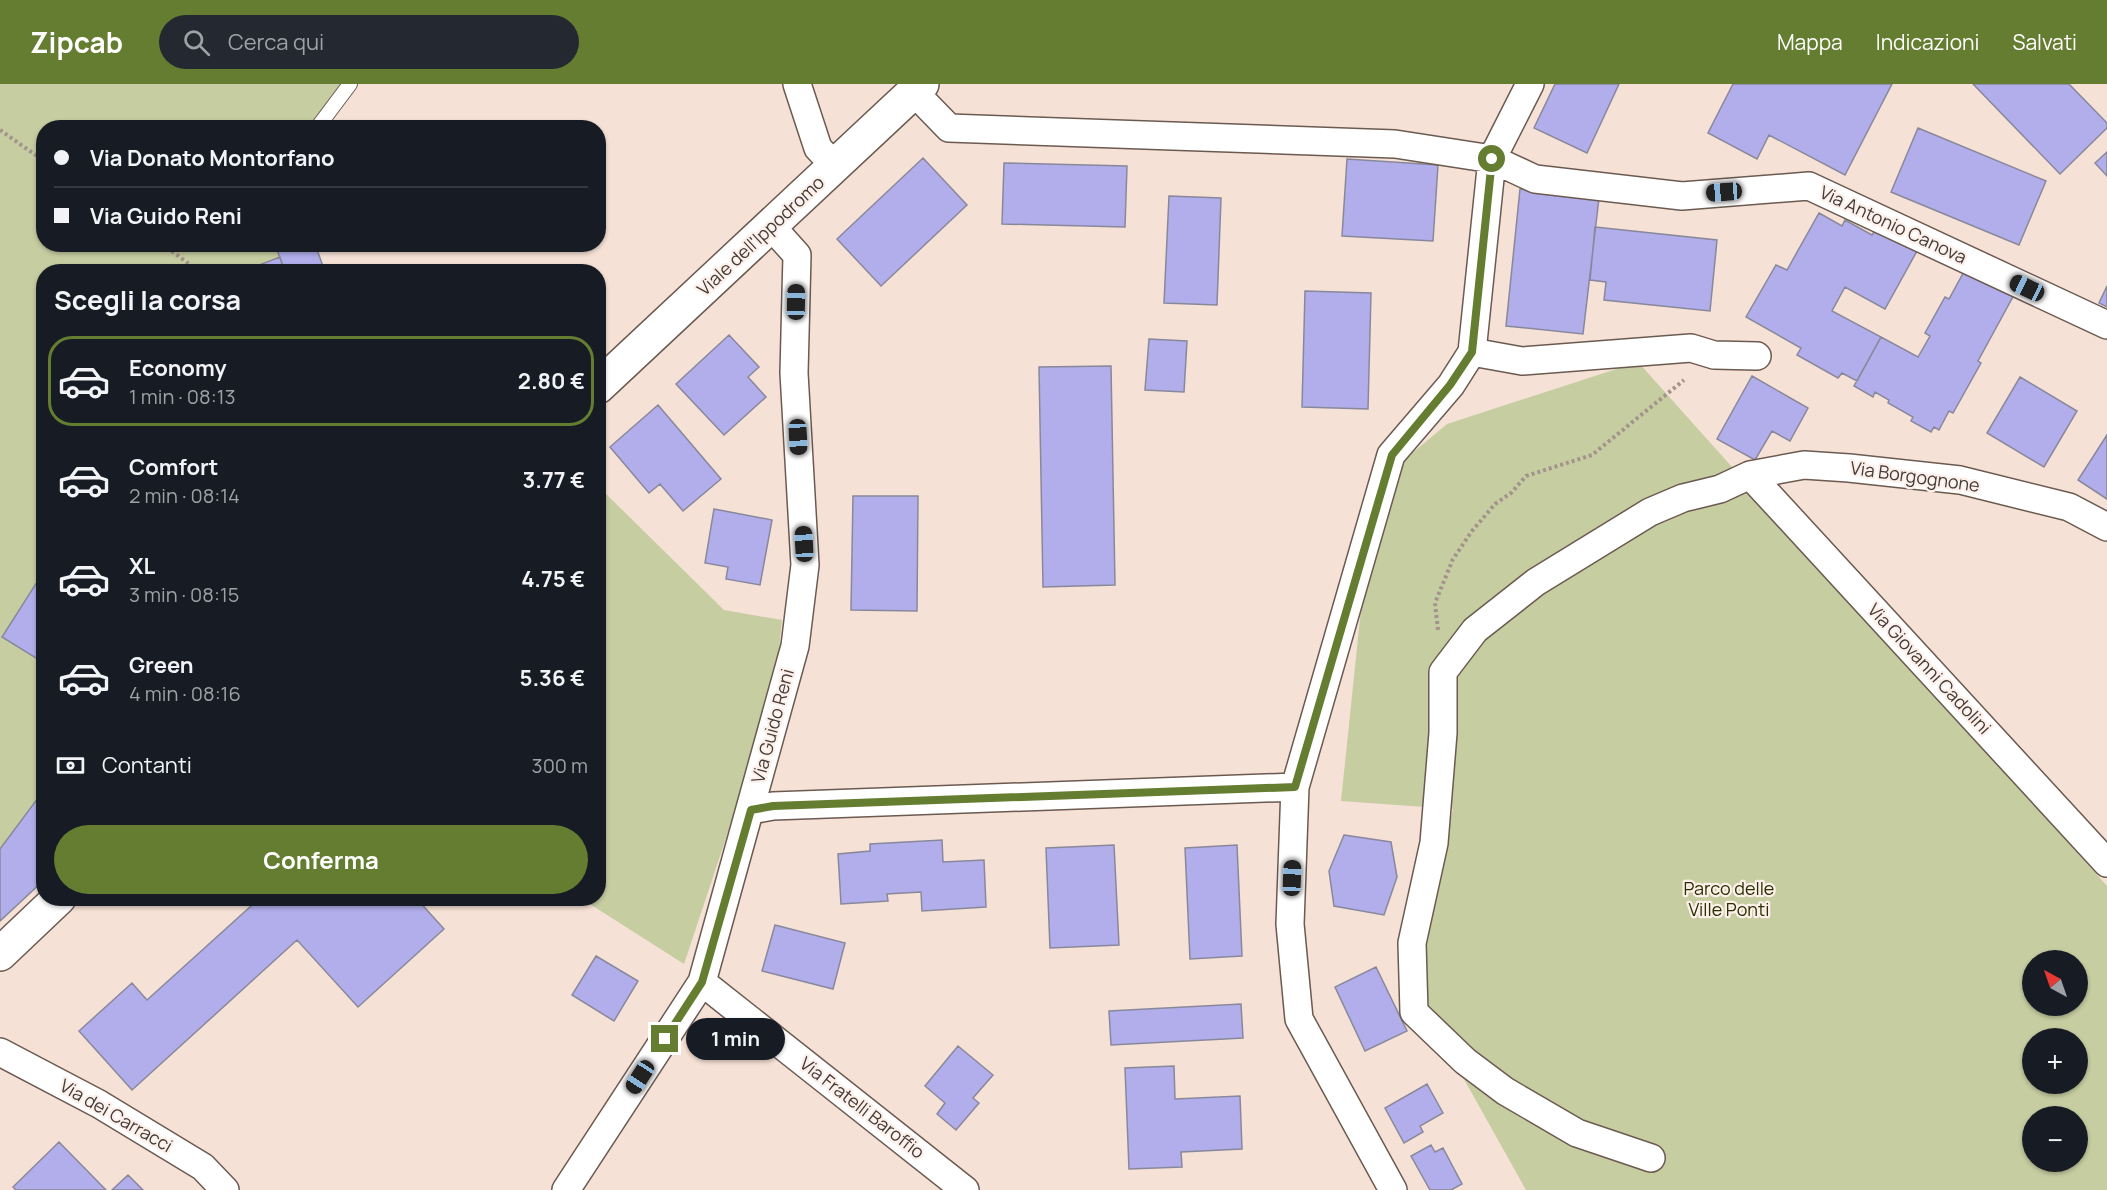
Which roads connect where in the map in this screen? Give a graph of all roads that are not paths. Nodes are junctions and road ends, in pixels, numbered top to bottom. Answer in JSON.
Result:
{"nodes":[{"id":1,"x":350,"y":84,"type":"edge"},
{"id":2,"x":797,"y":84,"type":"edge"},
{"id":3,"x":1530,"y":84,"type":"edge"},
{"id":4,"x":919,"y":88,"type":"edge"},
{"id":5,"x":323,"y":120,"type":"edge"},
{"id":6,"x":1492,"y":159,"type":"junction"},
{"id":7,"x":835,"y":166,"type":"junction"},
{"id":8,"x":771,"y":226,"type":"junction"},
{"id":9,"x":2107,"y":324,"type":"edge"},
{"id":10,"x":1472,"y":352,"type":"junction"},
{"id":11,"x":1757,"y":356,"type":"dead end"},
{"id":12,"x":606,"y":380,"type":"edge"},
{"id":13,"x":1750,"y":475,"type":"junction"},
{"id":14,"x":2107,"y":527,"type":"edge"},
{"id":15,"x":1295,"y":787,"type":"junction"},
{"id":16,"x":751,"y":810,"type":"junction"},
{"id":17,"x":2107,"y":863,"type":"edge"},
{"id":18,"x":50,"y":906,"type":"edge"},
{"id":19,"x":0,"y":954,"type":"edge"},
{"id":20,"x":702,"y":982,"type":"junction"},
{"id":21,"x":0,"y":1052,"type":"edge"},
{"id":22,"x":1651,"y":1158,"type":"dead end"},
{"id":23,"x":225,"y":1190,"type":"edge"},
{"id":24,"x":566,"y":1190,"type":"edge"},
{"id":25,"x":965,"y":1190,"type":"edge"},
{"id":26,"x":1393,"y":1190,"type":"edge"}],
"edges":[{"from":1,"to":5,"type":"lane"},
{"from":2,"to":7,"type":"street"},
{"from":3,"to":6,"type":"street"},
{"from":4,"to":6,"type":"street","name":"Via Antonio Canova"},
{"from":4,"to":7,"type":"street","name":"Viale dell'Ippodromo"},
{"from":6,"to":9,"type":"street","name":"Via Antonio Canova"},
{"from":6,"to":10,"type":"street"},
{"from":7,"to":8,"type":"street","name":"Viale dell'Ippodromo"},
{"from":8,"to":12,"type":"street","name":"Viale dell'Ippodromo"},
{"from":8,"to":16,"type":"street","name":"Via Guido Reni"},
{"from":10,"to":11,"type":"street"},
{"from":10,"to":15,"type":"street"},
{"from":13,"to":14,"type":"street","name":"Via Borgognone"},
{"from":13,"to":17,"type":"street","name":"Via Giovanni Cadolini"},
{"from":13,"to":22,"type":"street","name":"Via Borgognone"},
{"from":15,"to":16,"type":"street"},
{"from":15,"to":26,"type":"street"},
{"from":16,"to":20,"type":"street","name":"Via Guido Reni"},
{"from":18,"to":19,"type":"street"},
{"from":20,"to":24,"type":"street","name":"Via Guido Reni"},
{"from":20,"to":25,"type":"street","name":"Via Fratelli Baroffio"},
{"from":21,"to":23,"type":"street","name":"Via dei Carracci"}]}
